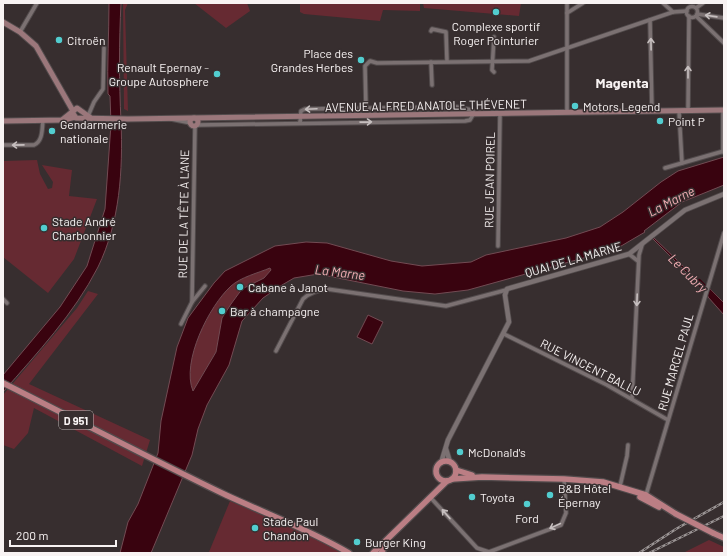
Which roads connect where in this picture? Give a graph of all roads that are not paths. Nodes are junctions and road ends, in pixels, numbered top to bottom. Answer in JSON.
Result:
{"nodes":[{"id":1,"x":37,"y":3,"type":"edge"},
{"id":2,"x":567,"y":3,"type":"edge"},
{"id":3,"x":583,"y":3,"type":"edge"},
{"id":4,"x":664,"y":3,"type":"edge"},
{"id":5,"x":703,"y":3,"type":"edge"},
{"id":6,"x":690,"y":5,"type":"edge"},
{"id":7,"x":696,"y":8,"type":"junction"},
{"id":8,"x":687,"y":11,"type":"junction"},
{"id":9,"x":567,"y":12,"type":"junction"},
{"id":10,"x":673,"y":12,"type":"junction"},
{"id":11,"x":697,"y":15,"type":"junction"},
{"id":12,"x":689,"y":16,"type":"junction"},
{"id":13,"x":724,"y":18,"type":"edge"},
{"id":14,"x":650,"y":20,"type":"junction"},
{"id":15,"x":3,"y":22,"type":"edge"},
{"id":16,"x":431,"y":31,"type":"dead end"},
{"id":17,"x":20,"y":32,"type":"junction"},
{"id":18,"x":494,"y":38,"type":"dead end"},
{"id":19,"x":724,"y":44,"type":"edge"},
{"id":20,"x":104,"y":48,"type":"dead end"},
{"id":21,"x":567,"y":49,"type":"junction"},
{"id":22,"x":493,"y":60,"type":"junction"},
{"id":23,"x":447,"y":61,"type":"junction"},
{"id":24,"x":431,"y":62,"type":"junction"},
{"id":25,"x":494,"y":72,"type":"dead end"},
{"id":26,"x":432,"y":85,"type":"dead end"},
{"id":27,"x":366,"y":108,"type":"junction"},
{"id":28,"x":723,"y":110,"type":"edge"},
{"id":29,"x":652,"y":111,"type":"junction"},
{"id":30,"x":679,"y":111,"type":"junction"},
{"id":31,"x":688,"y":111,"type":"junction"},
{"id":32,"x":567,"y":112,"type":"junction"},
{"id":33,"x":76,"y":113,"type":"junction"},
{"id":34,"x":474,"y":114,"type":"junction"},
{"id":35,"x":500,"y":114,"type":"junction"},
{"id":36,"x":88,"y":116,"type":"junction"},
{"id":37,"x":299,"y":116,"type":"junction"},
{"id":38,"x":98,"y":119,"type":"junction"},
{"id":39,"x":43,"y":120,"type":"junction"},
{"id":40,"x":3,"y":121,"type":"edge"},
{"id":41,"x":195,"y":122,"type":"junction"},
{"id":42,"x":300,"y":123,"type":"junction"},
{"id":43,"x":3,"y":145,"type":"edge"},
{"id":44,"x":724,"y":151,"type":"edge"},
{"id":45,"x":682,"y":163,"type":"junction"},
{"id":46,"x":665,"y":168,"type":"dead end"},
{"id":47,"x":724,"y":194,"type":"edge"},
{"id":48,"x":724,"y":234,"type":"edge"},
{"id":49,"x":642,"y":245,"type":"junction"},
{"id":50,"x":498,"y":246,"type":"dead end"},
{"id":51,"x":629,"y":254,"type":"junction"},
{"id":52,"x":638,"y":261,"type":"junction"},
{"id":53,"x":205,"y":286,"type":"dead end"},
{"id":54,"x":506,"y":290,"type":"junction"},
{"id":55,"x":3,"y":299,"type":"edge"},
{"id":56,"x":192,"y":302,"type":"junction"},
{"id":57,"x":7,"y":303,"type":"dead end"},
{"id":58,"x":181,"y":324,"type":"dead end"},
{"id":59,"x":504,"y":334,"type":"junction"},
{"id":60,"x":276,"y":351,"type":"dead end"},
{"id":61,"x":3,"y":383,"type":"edge"},
{"id":62,"x":632,"y":399,"type":"junction"},
{"id":63,"x":668,"y":420,"type":"junction"},
{"id":64,"x":446,"y":445,"type":"junction"},
{"id":65,"x":628,"y":445,"type":"dead end"},
{"id":66,"x":450,"y":462,"type":"junction"},
{"id":67,"x":441,"y":463,"type":"junction"},
{"id":68,"x":456,"y":470,"type":"junction"},
{"id":69,"x":438,"y":476,"type":"junction"},
{"id":70,"x":482,"y":477,"type":"junction"},
{"id":71,"x":564,"y":479,"type":"junction"},
{"id":72,"x":450,"y":480,"type":"junction"},
{"id":73,"x":620,"y":486,"type":"junction"},
{"id":74,"x":628,"y":489,"type":"junction"},
{"id":75,"x":431,"y":496,"type":"junction"},
{"id":76,"x":646,"y":496,"type":"junction"},
{"id":77,"x":676,"y":514,"type":"junction"},
{"id":78,"x":404,"y":523,"type":"junction"},
{"id":79,"x":724,"y":538,"type":"edge"},
{"id":80,"x":336,"y":546,"type":"junction"},
{"id":81,"x":344,"y":553,"type":"edge"},
{"id":82,"x":349,"y":553,"type":"edge"},
{"id":83,"x":373,"y":553,"type":"edge"},
{"id":84,"x":381,"y":553,"type":"edge"}],
"edges":[{"from":1,"to":17,"type":"street"},
{"from":2,"to":9,"type":"street"},
{"from":3,"to":9,"type":"street"},
{"from":4,"to":10,"type":"street"},
{"from":5,"to":7,"type":"street"},
{"from":6,"to":7,"type":"street"},
{"from":6,"to":8,"type":"street"},
{"from":7,"to":11,"type":"street"},
{"from":8,"to":10,"type":"street"},
{"from":8,"to":12,"type":"street"},
{"from":9,"to":21,"type":"street"},
{"from":10,"to":14,"type":"street"},
{"from":11,"to":12,"type":"street"},
{"from":13,"to":11,"type":"street","one_way":true},
{"from":11,"to":19,"type":"street"},
{"from":31,"to":12,"type":"street","one_way":true},
{"from":14,"to":21,"type":"street"},
{"from":29,"to":14,"type":"street","one_way":true},
{"from":15,"to":17,"type":"main road"},
{"from":16,"to":23,"type":"street"},
{"from":17,"to":33,"type":"main road"},
{"from":18,"to":22,"type":"street"},
{"from":20,"to":36,"type":"street"},
{"from":21,"to":22,"type":"street"},
{"from":21,"to":32,"type":"street"},
{"from":22,"to":23,"type":"street"},
{"from":22,"to":25,"type":"street"},
{"from":23,"to":24,"type":"street"},
{"from":24,"to":26,"type":"street"},
{"from":24,"to":27,"type":"street"},
{"from":27,"to":34,"type":"street"},
{"from":27,"to":37,"type":"street","one_way":true},
{"from":28,"to":31,"type":"main road","name":"AVENUE ALFRED ANATOLE THÉVENET"},
{"from":28,"to":44,"type":"street"},
{"from":29,"to":30,"type":"main road","name":"AVENUE ALFRED ANATOLE THÉVENET"},
{"from":29,"to":32,"type":"main road","name":"AVENUE ALFRED ANATOLE THÉVENET"},
{"from":30,"to":31,"type":"main road","name":"AVENUE ALFRED ANATOLE THÉVENET"},
{"from":30,"to":45,"type":"street"},
{"from":32,"to":35,"type":"main road","name":"AVENUE ALFRED ANATOLE THÉVENET"},
{"from":33,"to":36,"type":"main road"},
{"from":33,"to":38,"type":"main road","name":"AVENUE ALFRED ANATOLE THÉVENET"},
{"from":33,"to":39,"type":"main road"},
{"from":34,"to":35,"type":"main road","name":"AVENUE ALFRED ANATOLE THÉVENET"},
{"from":34,"to":37,"type":"main road","name":"AVENUE ALFRED ANATOLE THÉVENET"},
{"from":42,"to":34,"type":"street","one_way":true},
{"from":35,"to":50,"type":"street","name":"RUE JEAN POIREL"},
{"from":36,"to":38,"type":"main road"},
{"from":37,"to":41,"type":"main road","name":"AVENUE ALFRED ANATOLE THÉVENET"},
{"from":37,"to":42,"type":"street"},
{"from":38,"to":41,"type":"main road","name":"AVENUE ALFRED ANATOLE THÉVENET"},
{"from":39,"to":40,"type":"main road"},
{"from":39,"to":43,"type":"street","one_way":true},
{"from":41,"to":42,"type":"street"},
{"from":41,"to":56,"type":"street","name":"RUE DE LA TÊTE À L'ANE"},
{"from":44,"to":45,"type":"street"},
{"from":45,"to":46,"type":"street"},
{"from":47,"to":49,"type":"street","name":"QUAI DE LA MARNE"},
{"from":48,"to":63,"type":"street","name":"RUE MARCEL PAUL"},
{"from":49,"to":51,"type":"street","name":"QUAI DE LA MARNE"},
{"from":49,"to":52,"type":"street"},
{"from":51,"to":52,"type":"street"},
{"from":51,"to":54,"type":"street","name":"QUAI DE LA MARNE"},
{"from":52,"to":62,"type":"street","one_way":true},
{"from":53,"to":56,"type":"street"},
{"from":54,"to":59,"type":"street"},
{"from":54,"to":60,"type":"street"},
{"from":55,"to":57,"type":"street"},
{"from":56,"to":58,"type":"street"},
{"from":59,"to":62,"type":"street","name":"RUE VINCENT BALLU"},
{"from":59,"to":64,"type":"street"},
{"from":61,"to":80,"type":"main road","number":"D 951"},
{"from":62,"to":63,"type":"street","name":"RUE VINCENT BALLU"},
{"from":63,"to":76,"type":"street","name":"RUE MARCEL PAUL"},
{"from":64,"to":66,"type":"street"},
{"from":64,"to":67,"type":"street"},
{"from":65,"to":73,"type":"street"},
{"from":66,"to":67,"type":"main road"},
{"from":66,"to":68,"type":"main road"},
{"from":67,"to":69,"type":"main road"},
{"from":68,"to":70,"type":"main road"},
{"from":68,"to":72,"type":"main road"},
{"from":69,"to":72,"type":"main road"},
{"from":69,"to":75,"type":"main road"},
{"from":70,"to":71,"type":"main road"},
{"from":70,"to":72,"type":"main road"},
{"from":71,"to":73,"type":"main road"},
{"from":71,"to":75,"type":"street","one_way":true},
{"from":72,"to":75,"type":"main road"},
{"from":73,"to":74,"type":"main road"},
{"from":74,"to":76,"type":"main road"},
{"from":74,"to":77,"type":"main road"},
{"from":75,"to":78,"type":"main road"},
{"from":76,"to":77,"type":"main road"},
{"from":77,"to":79,"type":"main road","bridge":true},
{"from":78,"to":83,"type":"main road"},
{"from":78,"to":84,"type":"main road"},
{"from":80,"to":81,"type":"main road","number":"D 951"},
{"from":80,"to":82,"type":"main road","number":"D 951"}]}
